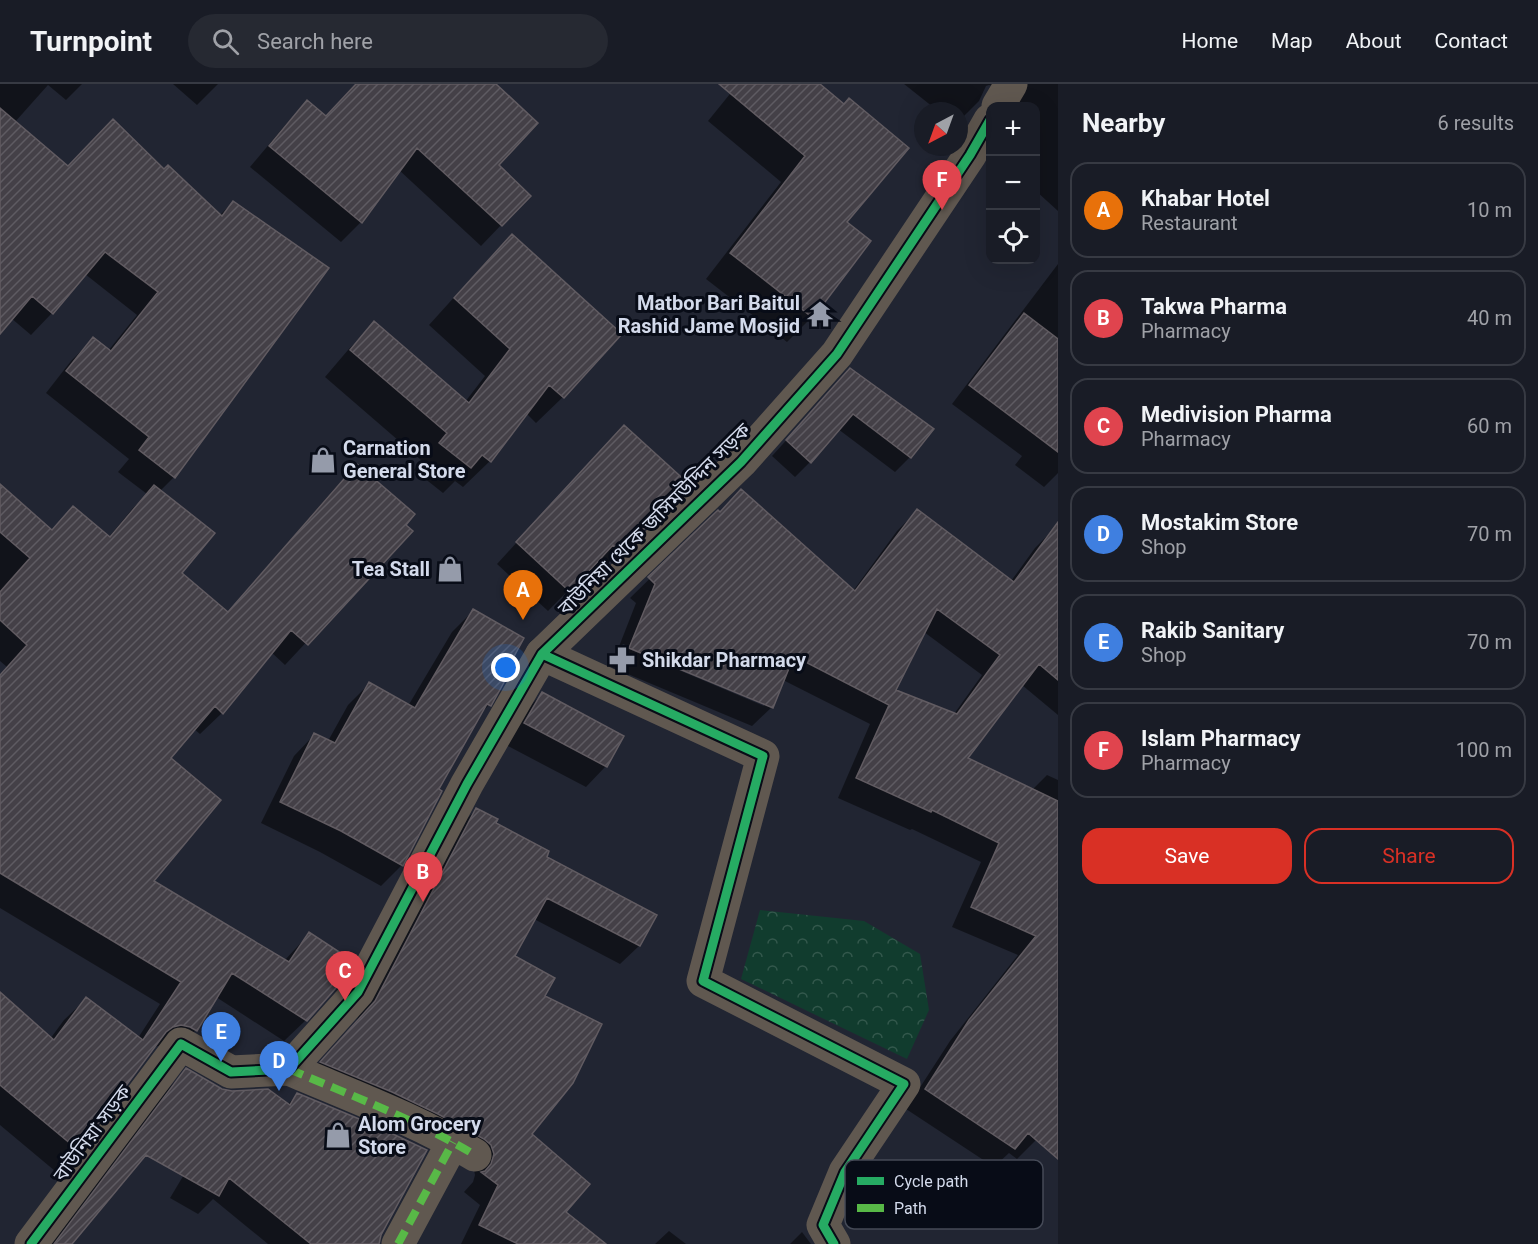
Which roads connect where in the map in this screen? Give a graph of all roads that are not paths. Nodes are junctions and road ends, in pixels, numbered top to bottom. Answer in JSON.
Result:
{"nodes":[{"id":1,"x":1011,"y":84,"type":"edge"},
{"id":2,"x":1000,"y":102,"type":"edge"},
{"id":3,"x":986,"y":127,"type":"edge"},
{"id":4,"x":542,"y":654,"type":"junction"},
{"id":5,"x":290,"y":1069,"type":"junction"},
{"id":6,"x":853,"y":1160,"type":"edge"},
{"id":7,"x":845,"y":1172,"type":"edge"},
{"id":8,"x":31,"y":1244,"type":"edge"},
{"id":9,"x":398,"y":1244,"type":"edge"},
{"id":10,"x":834,"y":1244,"type":"edge"}],
"edges":[{"from":1,"to":2,"type":"street"},
{"from":3,"to":4,"type":"street","name":"বাউনিয়া থেকে জসিমউদ্দিন সড়ক"},
{"from":4,"to":5,"type":"street","name":"বাউনিয়া থেকে জসিমউদ্দিন সড়ক"},
{"from":4,"to":6,"type":"street"},
{"from":5,"to":8,"type":"street","name":"বাউনিয়া সড়ক"},
{"from":5,"to":9,"type":"street"},
{"from":7,"to":10,"type":"street"}]}
